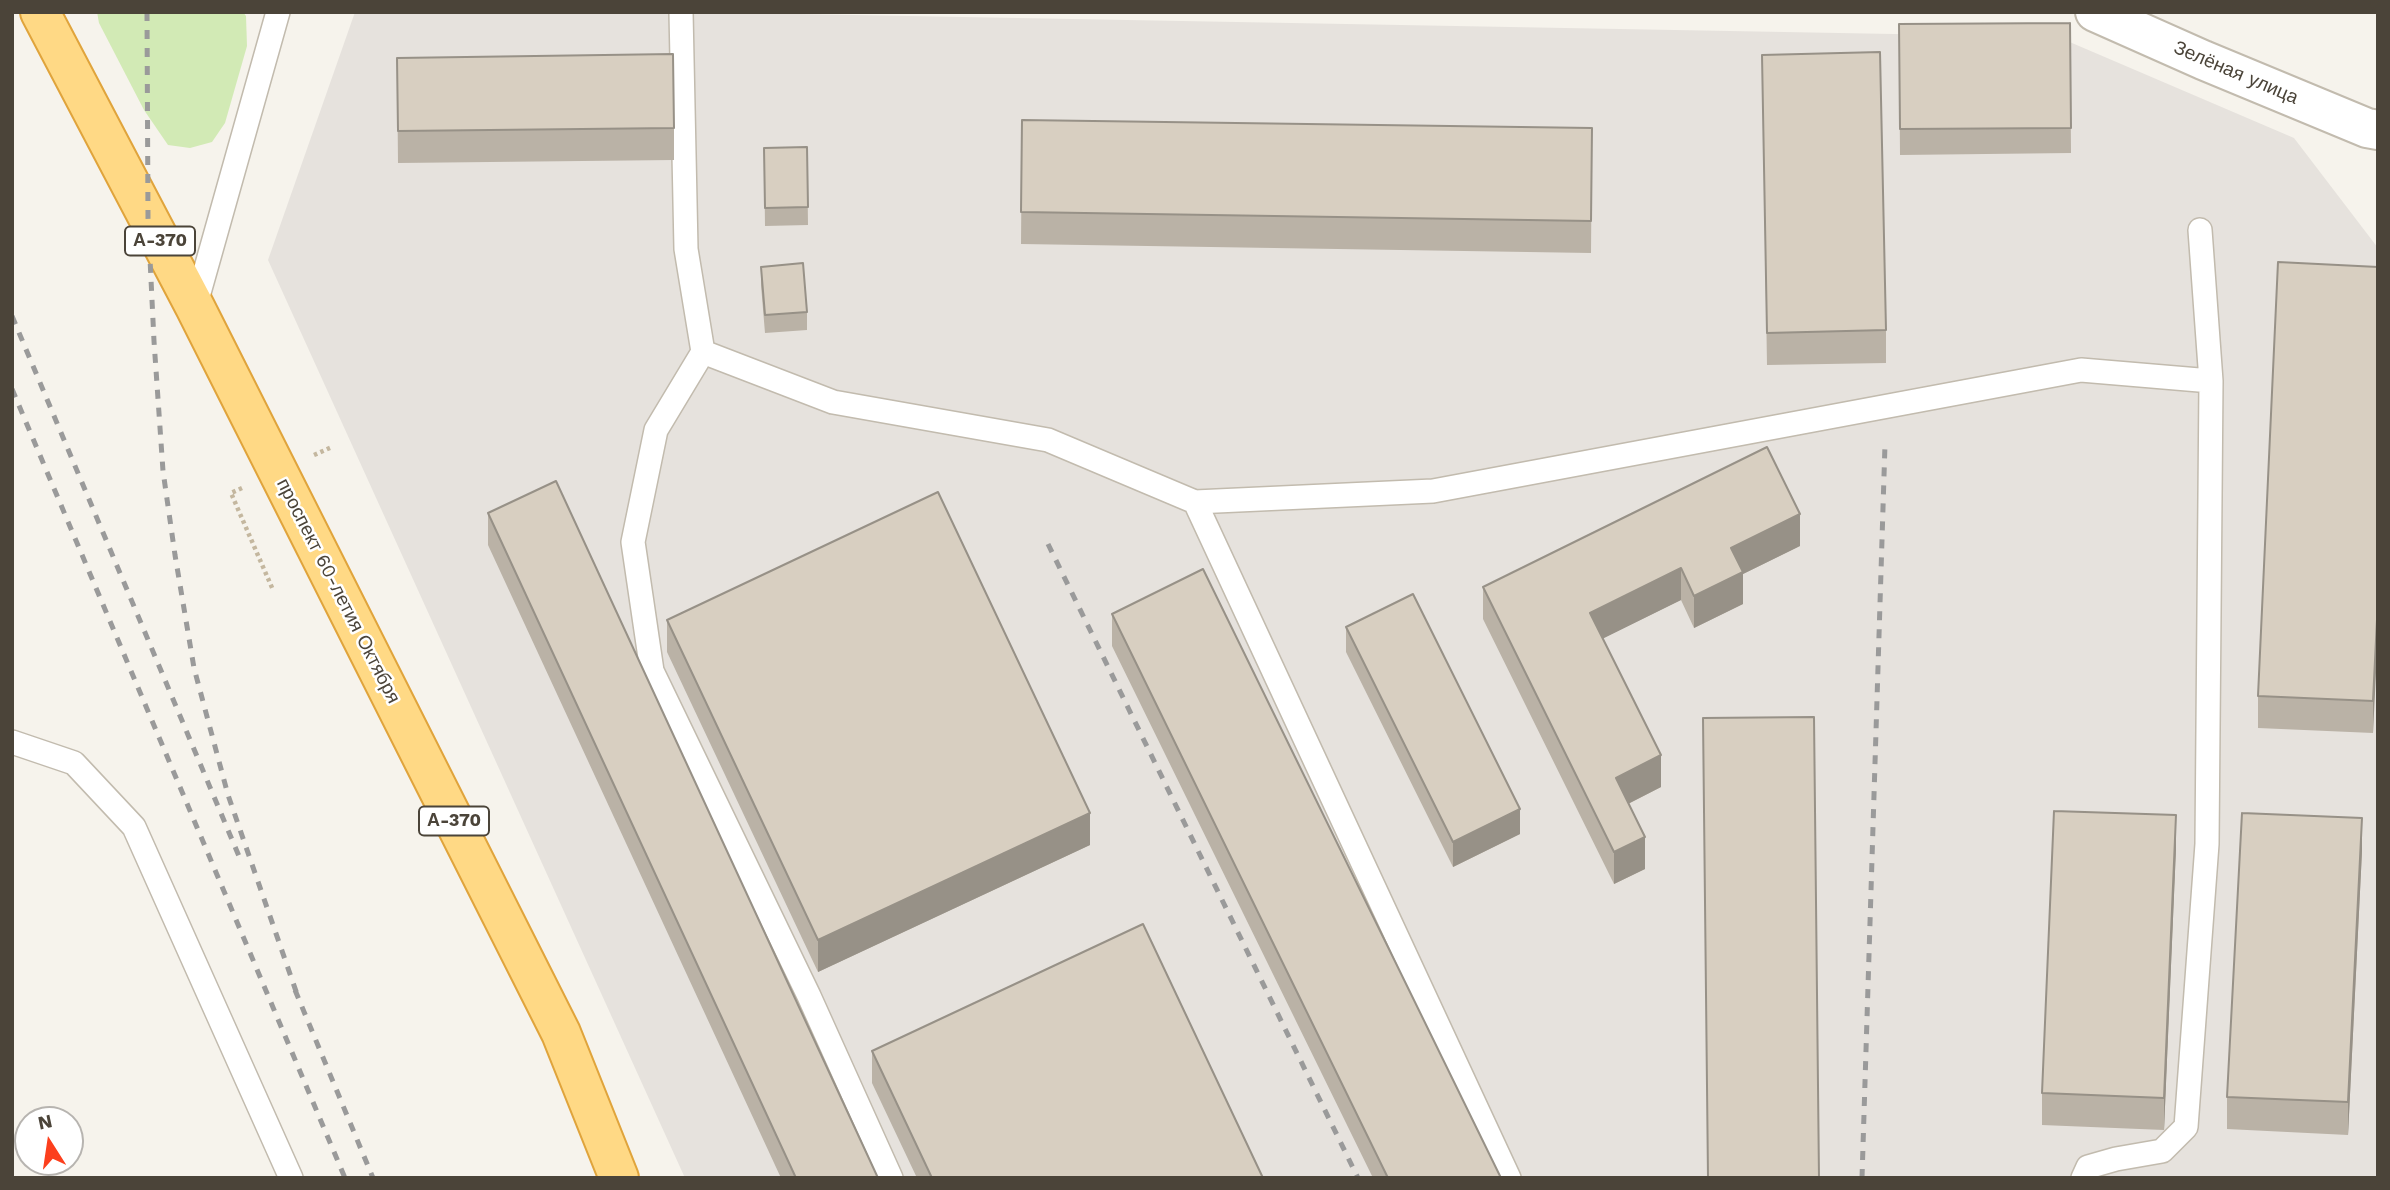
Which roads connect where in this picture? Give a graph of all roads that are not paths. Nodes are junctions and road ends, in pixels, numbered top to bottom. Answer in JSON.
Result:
{"nodes":[{"id":1,"x":40,"y":12,"type":"edge"},
{"id":2,"x":278,"y":12,"type":"edge"},
{"id":3,"x":681,"y":12,"type":"edge"},
{"id":4,"x":2095,"y":12,"type":"edge"},
{"id":5,"x":2378,"y":130,"type":"edge"},
{"id":6,"x":2200,"y":230,"type":"dead end"},
{"id":7,"x":195,"y":307,"type":"junction"},
{"id":8,"x":703,"y":352,"type":"junction"},
{"id":9,"x":2211,"y":381,"type":"junction"},
{"id":10,"x":1195,"y":502,"type":"junction"},
{"id":11,"x":12,"y":742,"type":"edge"},
{"id":12,"x":291,"y":1178,"type":"edge"},
{"id":13,"x":619,"y":1178,"type":"edge"},
{"id":14,"x":891,"y":1178,"type":"edge"},
{"id":15,"x":1509,"y":1178,"type":"edge"},
{"id":16,"x":2083,"y":1178,"type":"edge"}],
"edges":[{"from":1,"to":7,"type":"highway","name":"проспект 60-летия Октября","number":"А-370"},
{"from":2,"to":7,"type":"lane"},
{"from":3,"to":8,"type":"lane"},
{"from":4,"to":5,"type":"street","name":"Зелёная улица"},
{"from":6,"to":9,"type":"lane"},
{"from":7,"to":13,"type":"highway","name":"проспект 60-летия Октября","number":"А-370"},
{"from":8,"to":10,"type":"lane"},
{"from":8,"to":14,"type":"lane"},
{"from":9,"to":10,"type":"lane"},
{"from":9,"to":16,"type":"lane"},
{"from":10,"to":15,"type":"lane"},
{"from":11,"to":12,"type":"lane"}]}
